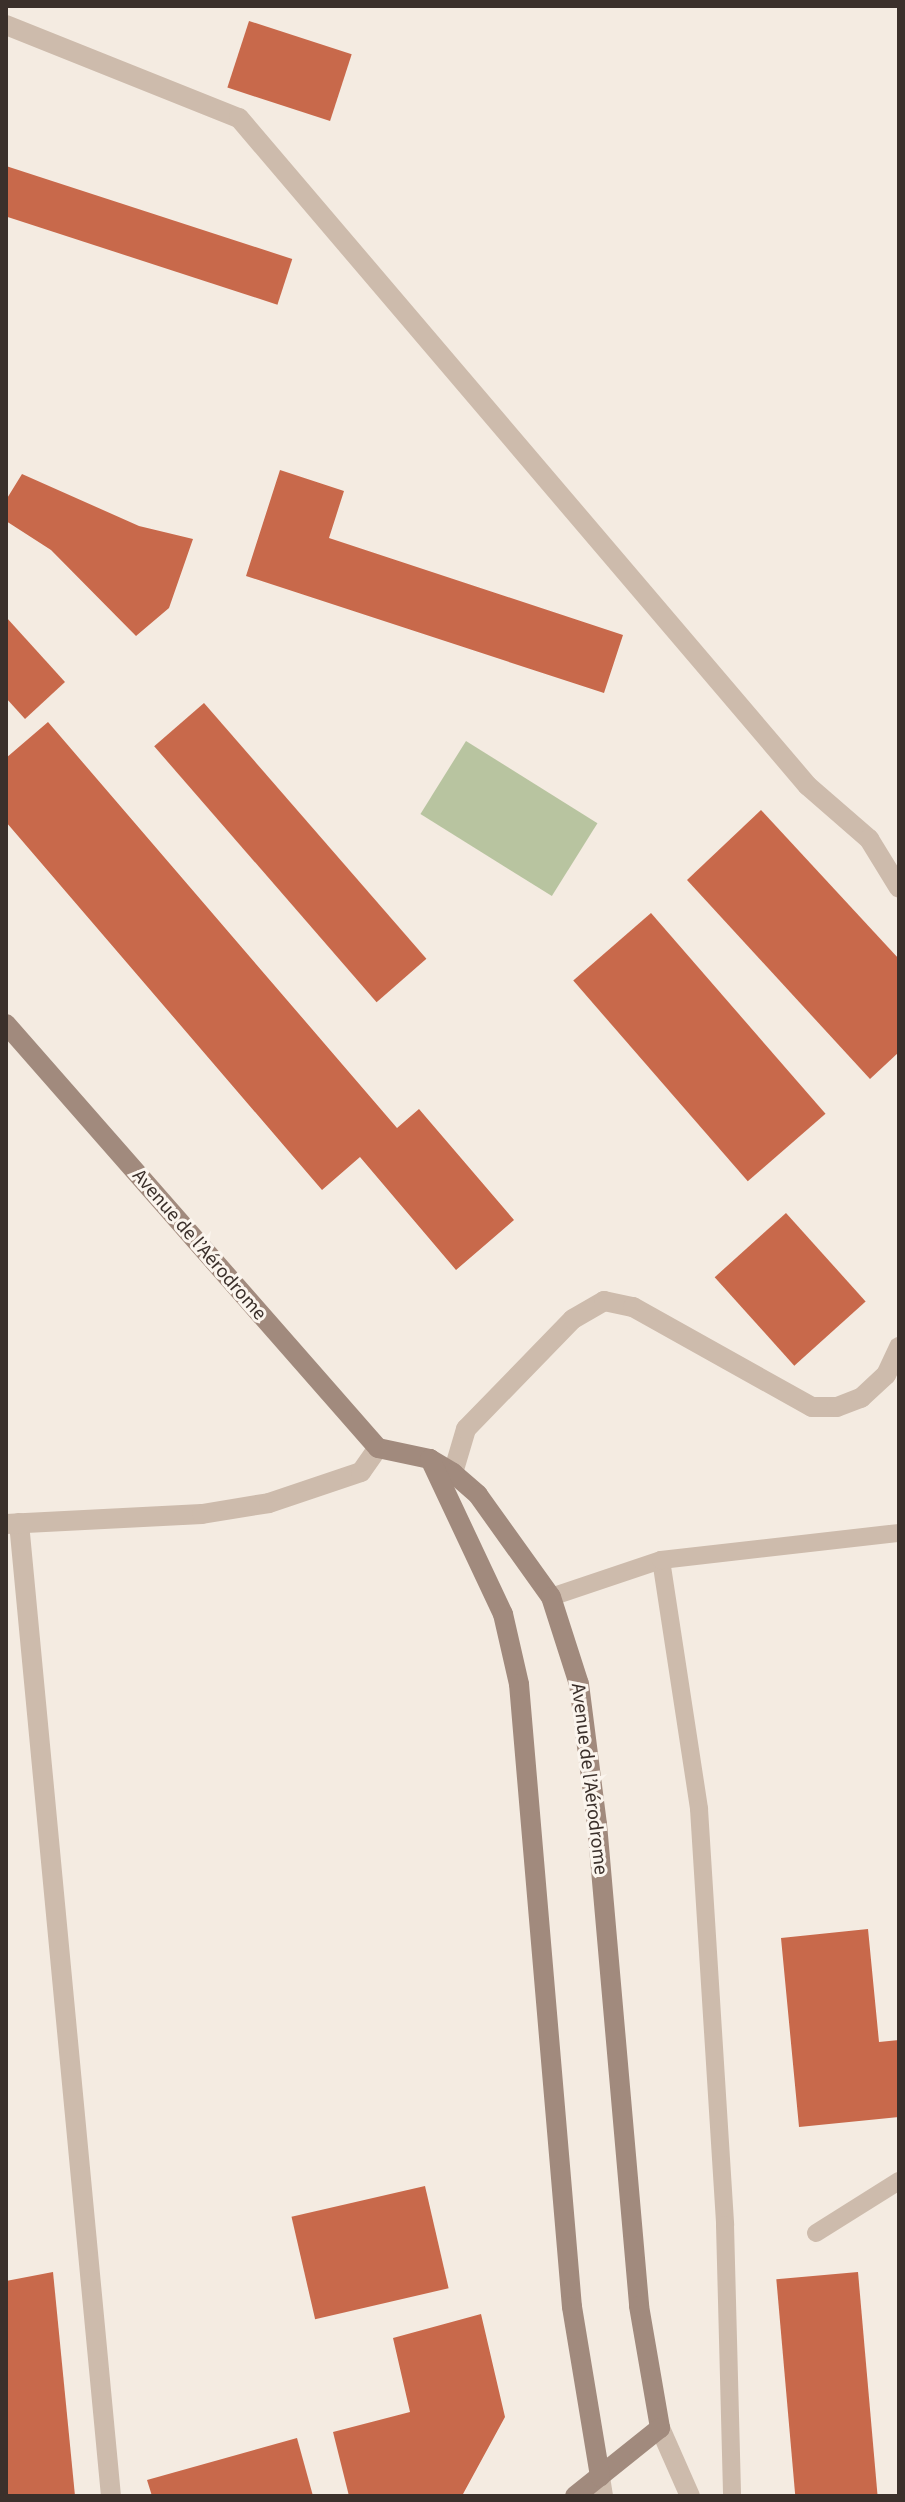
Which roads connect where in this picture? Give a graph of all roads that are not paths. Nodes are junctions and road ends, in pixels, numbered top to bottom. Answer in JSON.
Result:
{"nodes":[{"id":1,"x":6,"y":25,"type":"edge"},
{"id":2,"x":899,"y":888,"type":"edge"},
{"id":3,"x":6,"y":1024,"type":"edge"},
{"id":4,"x":899,"y":1347,"type":"edge"},
{"id":5,"x":378,"y":1448,"type":"junction"},
{"id":6,"x":430,"y":1459,"type":"junction"},
{"id":7,"x":453,"y":1473,"type":"junction"},
{"id":8,"x":12,"y":1524,"type":"edge"},
{"id":9,"x":899,"y":1533,"type":"edge"},
{"id":10,"x":661,"y":1560,"type":"junction"},
{"id":11,"x":551,"y":1597,"type":"junction"},
{"id":12,"x":899,"y":2181,"type":"edge"},
{"id":13,"x":816,"y":2233,"type":"dead end"},
{"id":14,"x":660,"y":2428,"type":"junction"},
{"id":15,"x":602,"y":2487,"type":"edge"},
{"id":16,"x":111,"y":2496,"type":"edge"},
{"id":17,"x":575,"y":2496,"type":"edge"},
{"id":18,"x":690,"y":2496,"type":"edge"},
{"id":19,"x":732,"y":2496,"type":"edge"}],
"edges":[{"from":1,"to":2,"type":"street"},
{"from":3,"to":5,"type":"main road","name":"Avenue de l’Aérodrome"},
{"from":4,"to":7,"type":"street"},
{"from":5,"to":6,"type":"main road","name":"Avenue de l’Aérodrome"},
{"from":5,"to":8,"type":"street"},
{"from":6,"to":7,"type":"main road","name":"Avenue de l’Aérodrome"},
{"from":6,"to":15,"type":"main road"},
{"from":7,"to":11,"type":"main road","name":"Avenue de l’Aérodrome"},
{"from":8,"to":16,"type":"street"},
{"from":9,"to":10,"type":"lane"},
{"from":10,"to":11,"type":"lane"},
{"from":10,"to":19,"type":"lane"},
{"from":11,"to":14,"type":"main road","name":"Avenue de l’Aérodrome"},
{"from":12,"to":13,"type":"lane"},
{"from":14,"to":15,"type":"main road"},
{"from":14,"to":18,"type":"street","name":"Avenue de l’Aérodrome"},
{"from":15,"to":17,"type":"main road"}]}
